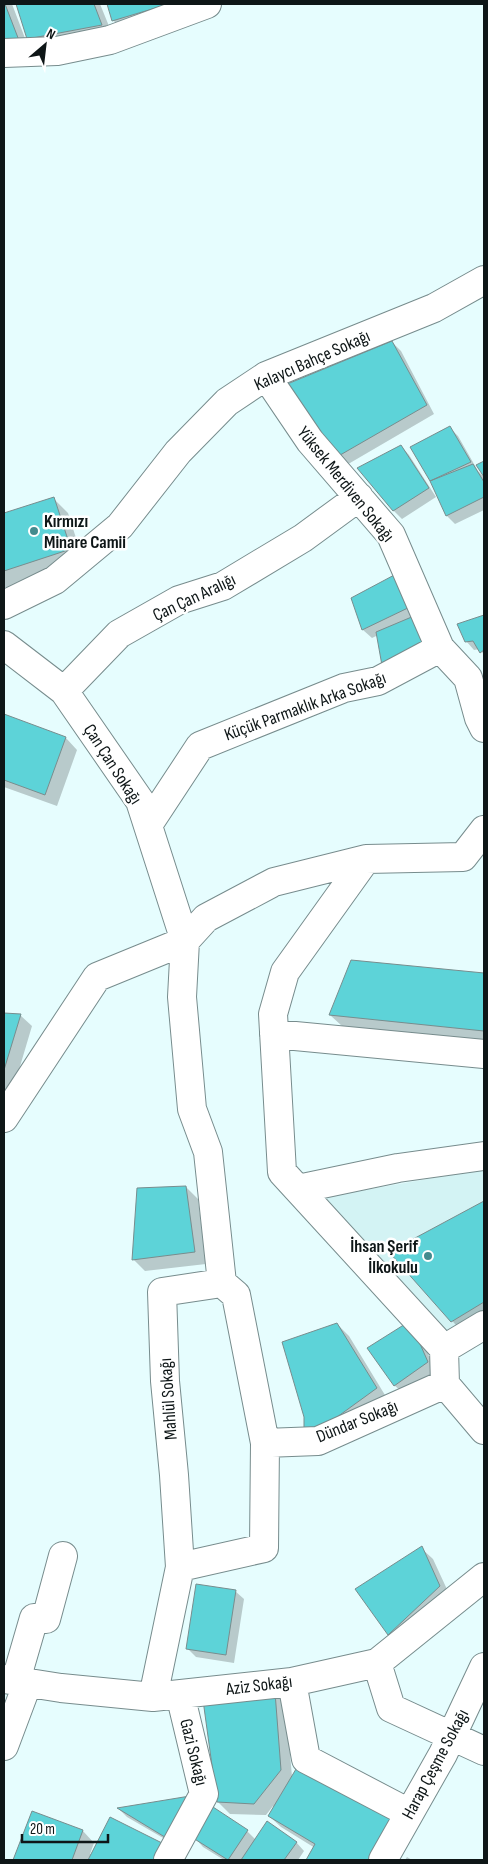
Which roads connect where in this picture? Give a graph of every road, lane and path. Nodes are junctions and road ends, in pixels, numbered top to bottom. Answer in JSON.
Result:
{"nodes":[{"id":1,"x":206,"y":4,"type":"edge"},
{"id":2,"x":4,"y":53,"type":"edge"},
{"id":3,"x":484,"y":280,"type":"edge"},
{"id":4,"x":266,"y":376,"type":"junction"},
{"id":5,"x":359,"y":498,"type":"junction"},
{"id":6,"x":4,"y":605,"type":"edge"},
{"id":7,"x":4,"y":645,"type":"edge"},
{"id":8,"x":440,"y":648,"type":"junction"},
{"id":9,"x":64,"y":691,"type":"junction"},
{"id":10,"x":484,"y":728,"type":"edge"},
{"id":11,"x":148,"y":825,"type":"junction"},
{"id":12,"x":484,"y":830,"type":"edge"},
{"id":13,"x":474,"y":857,"type":"edge"},
{"id":14,"x":366,"y":859,"type":"junction"},
{"id":15,"x":185,"y":941,"type":"junction"},
{"id":16,"x":274,"y":1034,"type":"junction"},
{"id":17,"x":484,"y":1054,"type":"edge"},
{"id":18,"x":4,"y":1118,"type":"edge"},
{"id":19,"x":484,"y":1156,"type":"edge"},
{"id":20,"x":298,"y":1190,"type":"junction"},
{"id":21,"x":222,"y":1283,"type":"junction"},
{"id":22,"x":484,"y":1325,"type":"edge"},
{"id":23,"x":444,"y":1349,"type":"junction"},
{"id":24,"x":445,"y":1384,"type":"junction"},
{"id":25,"x":484,"y":1430,"type":"edge"},
{"id":26,"x":265,"y":1443,"type":"junction"},
{"id":27,"x":63,"y":1556,"type":"dead end"},
{"id":28,"x":180,"y":1567,"type":"junction"},
{"id":29,"x":484,"y":1576,"type":"edge"},
{"id":30,"x":377,"y":1663,"type":"junction"},
{"id":31,"x":484,"y":1667,"type":"edge"},
{"id":32,"x":16,"y":1680,"type":"edge"},
{"id":33,"x":292,"y":1682,"type":"junction"},
{"id":34,"x":180,"y":1694,"type":"junction"},
{"id":35,"x":153,"y":1697,"type":"junction"},
{"id":36,"x":452,"y":1735,"type":"junction"},
{"id":37,"x":4,"y":1746,"type":"edge"},
{"id":38,"x":484,"y":1751,"type":"edge"},
{"id":39,"x":410,"y":1813,"type":"junction"},
{"id":40,"x":168,"y":1860,"type":"edge"},
{"id":41,"x":383,"y":1860,"type":"edge"}],
"edges":[{"from":1,"to":2,"type":"street"},
{"from":3,"to":4,"type":"street","name":"Kalaycı Bahçe Sokağı"},
{"from":4,"to":5,"type":"street","name":"Yüksek Merdiven Sokağı"},
{"from":4,"to":6,"type":"street","name":"Kalaycı Bahçe Sokağı"},
{"from":5,"to":8,"type":"street","name":"Yüksek Merdiven Sokağı"},
{"from":5,"to":9,"type":"street","name":"Çan Çan Aralığı"},
{"from":7,"to":9,"type":"street","name":"Çan Çan Sokağı"},
{"from":8,"to":10,"type":"street","name":"Yüksek Merdiven Sokağı"},
{"from":8,"to":11,"type":"street","name":"Küçük Parmaklık Arka Sokağı"},
{"from":9,"to":11,"type":"street","name":"Çan Çan Sokağı"},
{"from":11,"to":15,"type":"street","name":"Çan Çan Sokağı"},
{"from":12,"to":13,"type":"street"},
{"from":13,"to":14,"type":"street"},
{"from":14,"to":15,"type":"street"},
{"from":14,"to":16,"type":"street"},
{"from":15,"to":18,"type":"street"},
{"from":15,"to":21,"type":"street"},
{"from":16,"to":17,"type":"street"},
{"from":16,"to":20,"type":"street"},
{"from":19,"to":20,"type":"street"},
{"from":20,"to":23,"type":"street"},
{"from":21,"to":26,"type":"street"},
{"from":21,"to":28,"type":"street","name":"Mahlül Sokağı"},
{"from":22,"to":23,"type":"street"},
{"from":23,"to":24,"type":"street"},
{"from":24,"to":25,"type":"street"},
{"from":24,"to":26,"type":"street","name":"Dündar Sokağı"},
{"from":26,"to":28,"type":"street"},
{"from":27,"to":32,"type":"street"},
{"from":28,"to":35,"type":"street"},
{"from":29,"to":30,"type":"street","name":"Aziz Sokağı"},
{"from":30,"to":33,"type":"street","name":"Aziz Sokağı"},
{"from":30,"to":36,"type":"street"},
{"from":31,"to":36,"type":"street","name":"Harap Çeşme Sokağı"},
{"from":32,"to":35,"type":"street","name":"Aziz Sokağı"},
{"from":32,"to":37,"type":"street"},
{"from":33,"to":34,"type":"street","name":"Aziz Sokağı"},
{"from":33,"to":39,"type":"street"},
{"from":34,"to":35,"type":"street","name":"Aziz Sokağı"},
{"from":34,"to":40,"type":"street","name":"Gazi Sokağı"},
{"from":36,"to":38,"type":"street"},
{"from":36,"to":39,"type":"street","name":"Harap Çeşme Sokağı"},
{"from":39,"to":41,"type":"street","name":"Harap Çeşme Sokağı"}]}
